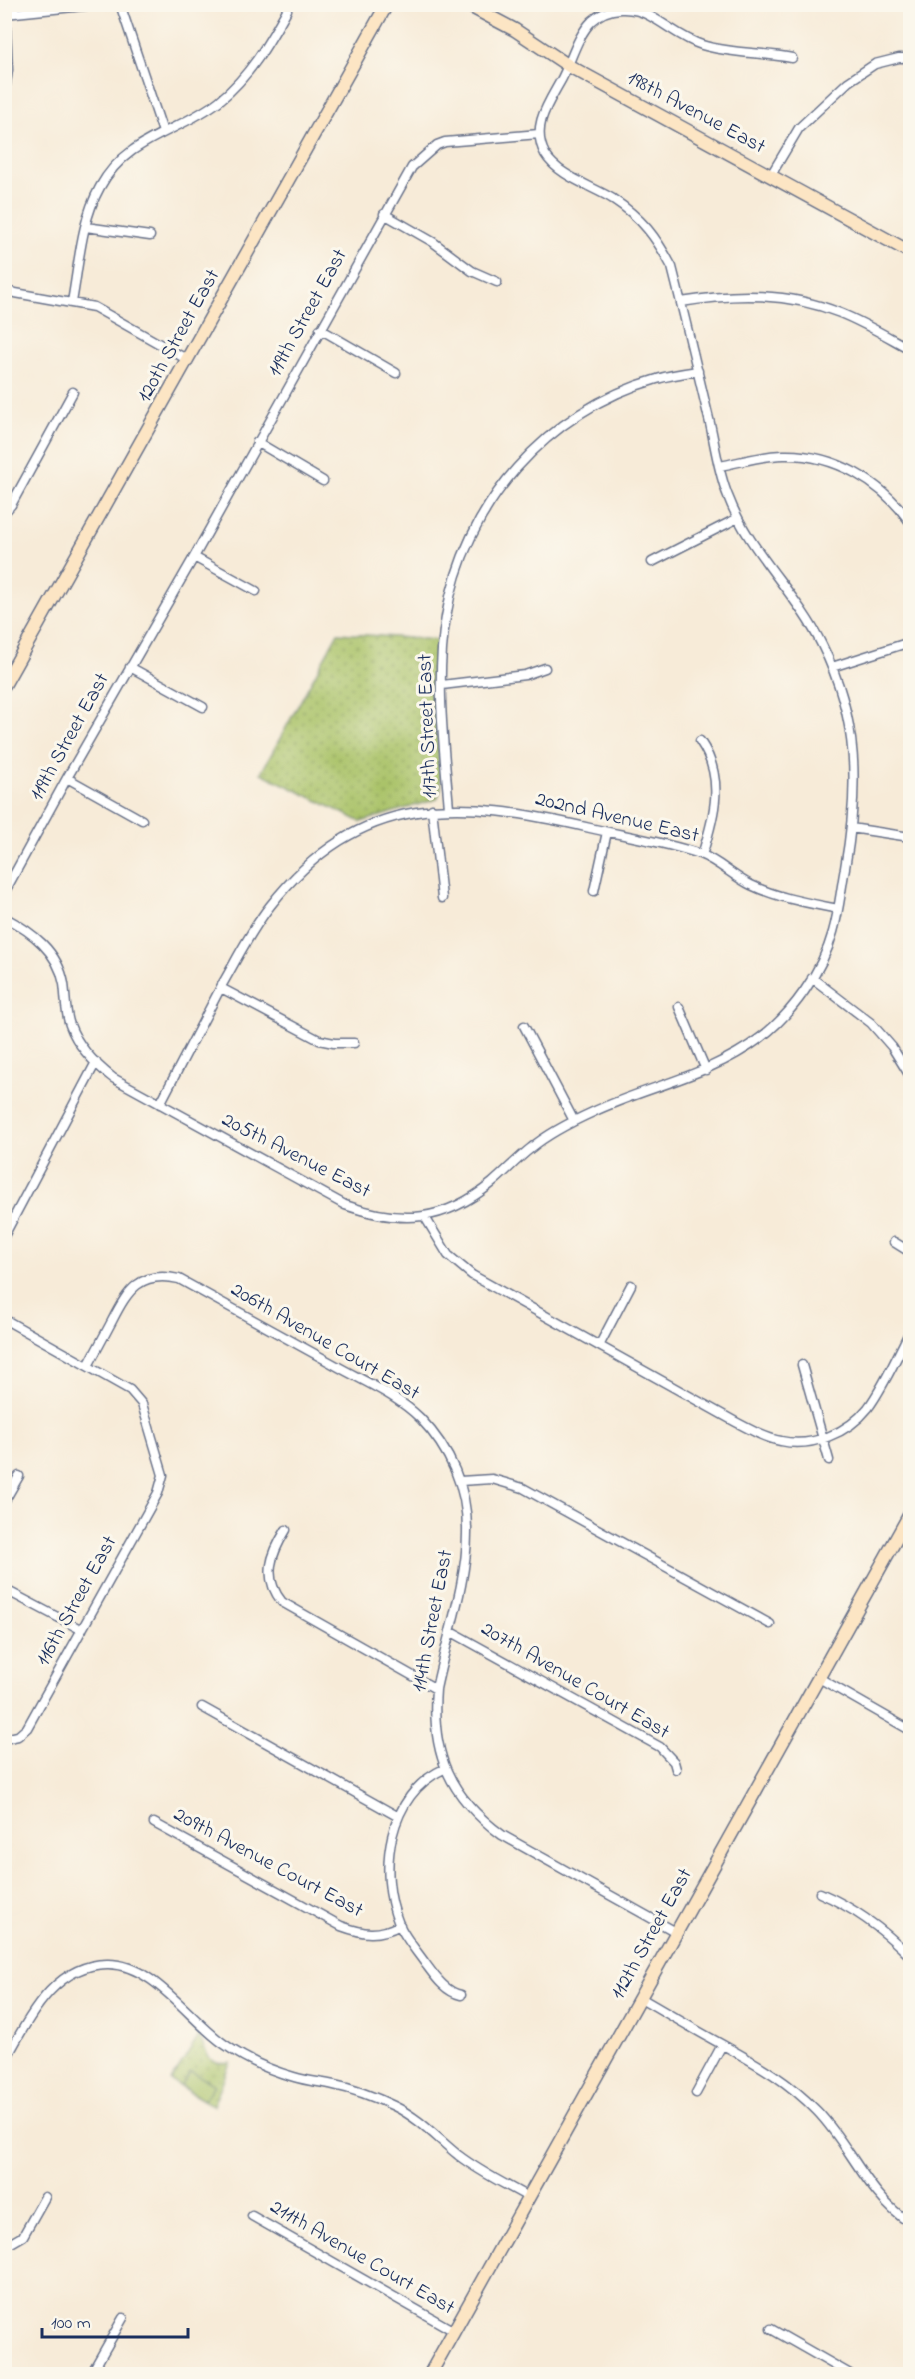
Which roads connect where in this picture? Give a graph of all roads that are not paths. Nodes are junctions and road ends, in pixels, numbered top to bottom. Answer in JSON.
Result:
{"nodes":[{"id":1,"x":104,"y":4,"type":"edge"},
{"id":2,"x":120,"y":4,"type":"edge"},
{"id":3,"x":387,"y":4,"type":"edge"},
{"id":4,"x":466,"y":4,"type":"edge"},
{"id":5,"x":5,"y":9,"type":"edge"},
{"id":6,"x":286,"y":10,"type":"dead end"},
{"id":7,"x":792,"y":58,"type":"dead end"},
{"id":8,"x":910,"y":58,"type":"edge"},
{"id":9,"x":569,"y":66,"type":"junction"},
{"id":10,"x":4,"y":97,"type":"edge"},
{"id":11,"x":163,"y":132,"type":"junction"},
{"id":12,"x":539,"y":134,"type":"junction"},
{"id":13,"x":771,"y":176,"type":"junction"},
{"id":14,"x":384,"y":214,"type":"junction"},
{"id":15,"x":86,"y":227,"type":"junction"},
{"id":16,"x":150,"y":236,"type":"dead end"},
{"id":17,"x":910,"y":252,"type":"edge"},
{"id":18,"x":497,"y":282,"type":"dead end"},
{"id":19,"x":4,"y":291,"type":"edge"},
{"id":20,"x":72,"y":302,"type":"junction"},
{"id":21,"x":681,"y":302,"type":"junction"},
{"id":22,"x":321,"y":329,"type":"junction"},
{"id":23,"x":910,"y":350,"type":"edge"},
{"id":24,"x":188,"y":360,"type":"junction"},
{"id":25,"x":698,"y":371,"type":"junction"},
{"id":26,"x":396,"y":373,"type":"dead end"},
{"id":27,"x":73,"y":392,"type":"dead end"},
{"id":28,"x":257,"y":442,"type":"junction"},
{"id":29,"x":720,"y":466,"type":"junction"},
{"id":30,"x":323,"y":481,"type":"dead end"},
{"id":31,"x":4,"y":513,"type":"edge"},
{"id":32,"x":738,"y":518,"type":"junction"},
{"id":33,"x":910,"y":522,"type":"edge"},
{"id":34,"x":194,"y":557,"type":"junction"},
{"id":35,"x":652,"y":562,"type":"dead end"},
{"id":36,"x":256,"y":591,"type":"dead end"},
{"id":37,"x":910,"y":642,"type":"edge"},
{"id":38,"x":130,"y":667,"type":"junction"},
{"id":39,"x":832,"y":667,"type":"junction"},
{"id":40,"x":545,"y":668,"type":"dead end"},
{"id":41,"x":4,"y":685,"type":"edge"},
{"id":42,"x":442,"y":685,"type":"junction"},
{"id":43,"x":203,"y":707,"type":"dead end"},
{"id":44,"x":700,"y":741,"type":"dead end"},
{"id":45,"x":67,"y":778,"type":"junction"},
{"id":46,"x":449,"y":808,"type":"junction"},
{"id":47,"x":432,"y":809,"type":"junction"},
{"id":48,"x":141,"y":820,"type":"dead end"},
{"id":49,"x":851,"y":828,"type":"junction"},
{"id":50,"x":607,"y":832,"type":"junction"},
{"id":51,"x":910,"y":837,"type":"edge"},
{"id":52,"x":702,"y":855,"type":"junction"},
{"id":53,"x":594,"y":891,"type":"dead end"},
{"id":54,"x":4,"y":893,"type":"edge"},
{"id":55,"x":442,"y":897,"type":"dead end"},
{"id":56,"x":838,"y":909,"type":"junction"},
{"id":57,"x":4,"y":917,"type":"edge"},
{"id":58,"x":812,"y":978,"type":"junction"},
{"id":59,"x":221,"y":988,"type":"junction"},
{"id":60,"x":679,"y":1007,"type":"dead end"},
{"id":61,"x":524,"y":1026,"type":"dead end"},
{"id":62,"x":354,"y":1043,"type":"dead end"},
{"id":63,"x":96,"y":1062,"type":"junction"},
{"id":64,"x":706,"y":1070,"type":"junction"},
{"id":65,"x":910,"y":1076,"type":"edge"},
{"id":66,"x":160,"y":1104,"type":"junction"},
{"id":67,"x":574,"y":1121,"type":"junction"},
{"id":68,"x":425,"y":1217,"type":"junction"},
{"id":69,"x":4,"y":1236,"type":"edge"},
{"id":70,"x":894,"y":1242,"type":"dead end"},
{"id":71,"x":910,"y":1252,"type":"edge"},
{"id":72,"x":632,"y":1286,"type":"dead end"},
{"id":73,"x":4,"y":1319,"type":"edge"},
{"id":74,"x":910,"y":1331,"type":"edge"},
{"id":75,"x":599,"y":1346,"type":"junction"},
{"id":76,"x":802,"y":1365,"type":"dead end"},
{"id":77,"x":88,"y":1366,"type":"junction"},
{"id":78,"x":823,"y":1438,"type":"junction"},
{"id":79,"x":829,"y":1460,"type":"dead end"},
{"id":80,"x":19,"y":1476,"type":"dead end"},
{"id":81,"x":460,"y":1481,"type":"junction"},
{"id":82,"x":4,"y":1502,"type":"edge"},
{"id":83,"x":909,"y":1521,"type":"edge"},
{"id":84,"x":286,"y":1530,"type":"dead end"},
{"id":85,"x":4,"y":1589,"type":"edge"},
{"id":86,"x":770,"y":1624,"type":"dead end"},
{"id":87,"x":82,"y":1630,"type":"junction"},
{"id":88,"x":450,"y":1631,"type":"junction"},
{"id":89,"x":819,"y":1678,"type":"junction"},
{"id":90,"x":436,"y":1689,"type":"junction"},
{"id":91,"x":202,"y":1707,"type":"dead end"},
{"id":92,"x":910,"y":1730,"type":"edge"},
{"id":93,"x":8,"y":1738,"type":"edge"},
{"id":94,"x":444,"y":1768,"type":"junction"},
{"id":95,"x":676,"y":1769,"type":"dead end"},
{"id":96,"x":398,"y":1816,"type":"junction"},
{"id":97,"x":154,"y":1823,"type":"dead end"},
{"id":98,"x":820,"y":1893,"type":"dead end"},
{"id":99,"x":400,"y":1925,"type":"junction"},
{"id":100,"x":676,"y":1932,"type":"junction"},
{"id":101,"x":910,"y":1956,"type":"edge"},
{"id":102,"x":461,"y":1995,"type":"dead end"},
{"id":103,"x":639,"y":1997,"type":"junction"},
{"id":104,"x":722,"y":2045,"type":"junction"},
{"id":105,"x":4,"y":2062,"type":"edge"},
{"id":106,"x":696,"y":2093,"type":"dead end"},
{"id":107,"x":45,"y":2197,"type":"dead end"},
{"id":108,"x":528,"y":2197,"type":"junction"},
{"id":109,"x":252,"y":2216,"type":"dead end"},
{"id":110,"x":910,"y":2223,"type":"edge"},
{"id":111,"x":4,"y":2242,"type":"edge"},
{"id":112,"x":123,"y":2318,"type":"dead end"},
{"id":113,"x":771,"y":2329,"type":"dead end"},
{"id":114,"x":454,"y":2331,"type":"junction"},
{"id":115,"x":91,"y":2374,"type":"edge"},
{"id":116,"x":430,"y":2374,"type":"edge"},
{"id":117,"x":850,"y":2374,"type":"edge"}],
"edges":[{"from":1,"to":5,"type":"street"},
{"from":2,"to":11,"type":"street"},
{"from":3,"to":24,"type":"street","name":"120th Street East"},
{"from":4,"to":9,"type":"street","name":"198th Avenue East"},
{"from":5,"to":10,"type":"street"},
{"from":6,"to":11,"type":"street"},
{"from":7,"to":9,"type":"street"},
{"from":8,"to":13,"type":"street"},
{"from":9,"to":12,"type":"street"},
{"from":9,"to":13,"type":"street","name":"198th Avenue East"},
{"from":11,"to":15,"type":"street"},
{"from":12,"to":14,"type":"street","name":"119th Street East"},
{"from":12,"to":21,"type":"street","name":"205th Avenue East"},
{"from":13,"to":17,"type":"street","name":"198th Avenue East"},
{"from":14,"to":18,"type":"street"},
{"from":14,"to":22,"type":"street","name":"119th Street East"},
{"from":15,"to":16,"type":"street"},
{"from":15,"to":20,"type":"street"},
{"from":19,"to":20,"type":"street"},
{"from":20,"to":24,"type":"street"},
{"from":21,"to":23,"type":"street"},
{"from":21,"to":25,"type":"street","name":"205th Avenue East"},
{"from":22,"to":26,"type":"street"},
{"from":22,"to":28,"type":"street","name":"119th Street East"},
{"from":24,"to":41,"type":"street","name":"120th Street East"},
{"from":25,"to":29,"type":"street","name":"205th Avenue East"},
{"from":25,"to":42,"type":"street","name":"117th Street East"},
{"from":27,"to":31,"type":"street"},
{"from":28,"to":30,"type":"street"},
{"from":28,"to":34,"type":"street","name":"119th Street East"},
{"from":29,"to":32,"type":"street","name":"205th Avenue East"},
{"from":29,"to":33,"type":"street"},
{"from":32,"to":35,"type":"street"},
{"from":32,"to":39,"type":"street","name":"205th Avenue East"},
{"from":34,"to":36,"type":"street"},
{"from":34,"to":38,"type":"street","name":"119th Street East"},
{"from":37,"to":39,"type":"street"},
{"from":38,"to":43,"type":"street"},
{"from":38,"to":45,"type":"street","name":"119th Street East"},
{"from":39,"to":49,"type":"street","name":"205th Avenue East"},
{"from":40,"to":42,"type":"street"},
{"from":42,"to":46,"type":"street","name":"117th Street East"},
{"from":44,"to":52,"type":"street"},
{"from":45,"to":48,"type":"street"},
{"from":45,"to":54,"type":"street","name":"119th Street East"},
{"from":46,"to":47,"type":"street","name":"117th Street East"},
{"from":46,"to":50,"type":"street","name":"202nd Avenue East"},
{"from":47,"to":55,"type":"street"},
{"from":47,"to":59,"type":"street","name":"117th Street East"},
{"from":49,"to":51,"type":"street"},
{"from":49,"to":56,"type":"street","name":"205th Avenue East"},
{"from":50,"to":52,"type":"street","name":"202nd Avenue East"},
{"from":50,"to":53,"type":"street"},
{"from":52,"to":56,"type":"street","name":"202nd Avenue East"},
{"from":56,"to":58,"type":"street","name":"205th Avenue East"},
{"from":57,"to":63,"type":"street","name":"205th Avenue East"},
{"from":58,"to":64,"type":"street","name":"205th Avenue East"},
{"from":58,"to":65,"type":"street"},
{"from":59,"to":62,"type":"street"},
{"from":59,"to":66,"type":"street","name":"117th Street East"},
{"from":60,"to":64,"type":"street"},
{"from":61,"to":67,"type":"street"},
{"from":63,"to":66,"type":"street","name":"205th Avenue East"},
{"from":63,"to":69,"type":"street"},
{"from":64,"to":67,"type":"street","name":"205th Avenue East"},
{"from":66,"to":68,"type":"street","name":"205th Avenue East"},
{"from":67,"to":68,"type":"street","name":"205th Avenue East"},
{"from":68,"to":75,"type":"street"},
{"from":70,"to":71,"type":"street"},
{"from":72,"to":75,"type":"street"},
{"from":73,"to":77,"type":"street"},
{"from":74,"to":78,"type":"street"},
{"from":75,"to":78,"type":"street"},
{"from":76,"to":78,"type":"street"},
{"from":77,"to":81,"type":"street","name":"206th Avenue Court East"},
{"from":77,"to":87,"type":"street","name":"116th Street East"},
{"from":78,"to":79,"type":"street"},
{"from":80,"to":82,"type":"street"},
{"from":81,"to":86,"type":"street"},
{"from":81,"to":88,"type":"street","name":"114th Street East"},
{"from":83,"to":89,"type":"street","name":"112th Street East"},
{"from":84,"to":90,"type":"street"},
{"from":85,"to":87,"type":"street"},
{"from":87,"to":93,"type":"street","name":"116th Street East"},
{"from":88,"to":90,"type":"street","name":"114th Street East"},
{"from":88,"to":95,"type":"street","name":"207th Avenue Court East"},
{"from":89,"to":92,"type":"street"},
{"from":89,"to":100,"type":"street","name":"112th Street East"},
{"from":90,"to":94,"type":"street","name":"114th Street East"},
{"from":91,"to":96,"type":"street"},
{"from":94,"to":96,"type":"street"},
{"from":94,"to":100,"type":"street","name":"114th Street East"},
{"from":96,"to":99,"type":"street"},
{"from":97,"to":99,"type":"street","name":"209th Avenue Court East"},
{"from":98,"to":101,"type":"street"},
{"from":99,"to":102,"type":"street"},
{"from":100,"to":103,"type":"street","name":"112th Street East"},
{"from":103,"to":104,"type":"street"},
{"from":103,"to":108,"type":"street","name":"112th Street East"},
{"from":104,"to":106,"type":"street"},
{"from":104,"to":110,"type":"street"},
{"from":105,"to":108,"type":"street"},
{"from":107,"to":111,"type":"street"},
{"from":108,"to":114,"type":"street","name":"112th Street East"},
{"from":109,"to":114,"type":"street","name":"211th Avenue Court East"},
{"from":112,"to":115,"type":"street"},
{"from":113,"to":117,"type":"street"},
{"from":114,"to":116,"type":"street","name":"112th Street East"}]}
